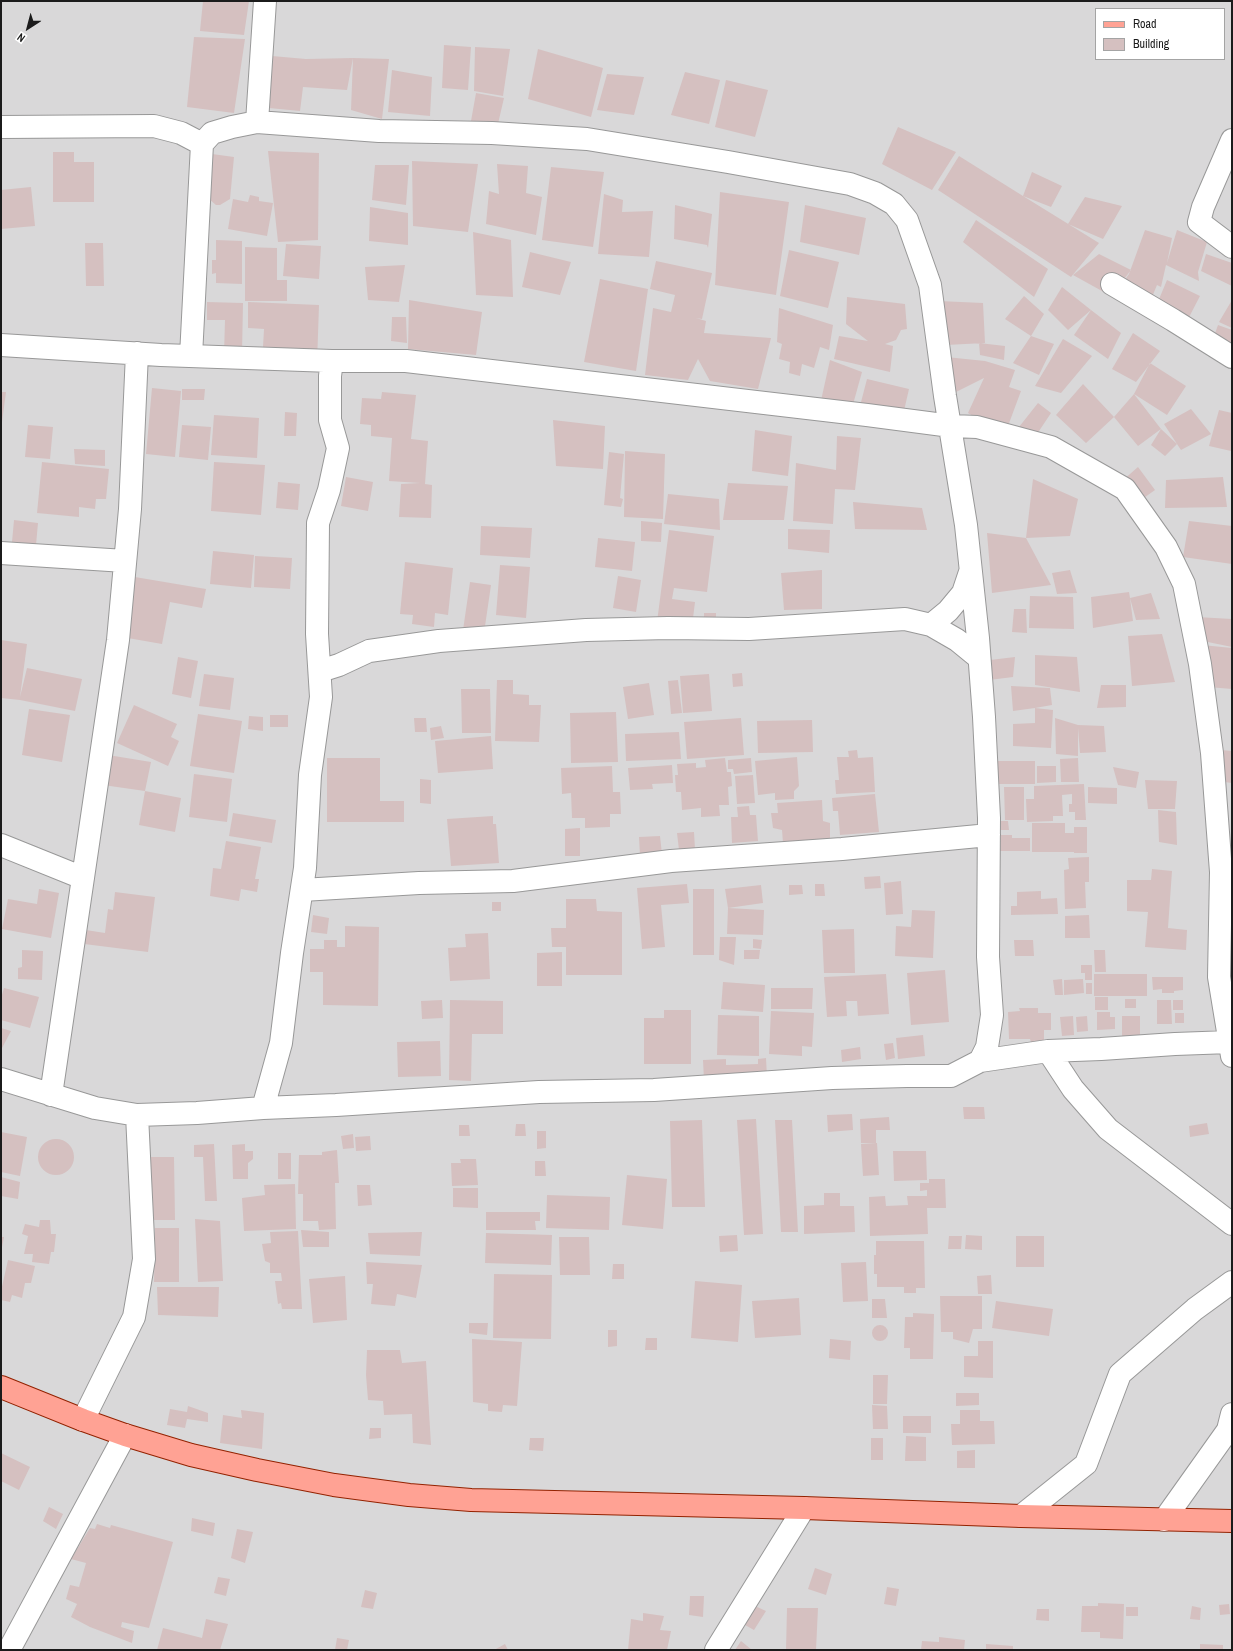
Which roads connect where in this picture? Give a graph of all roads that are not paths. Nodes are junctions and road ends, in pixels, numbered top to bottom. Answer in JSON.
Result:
{"nodes":[{"id":1,"x":265,"y":1,"type":"edge"},
{"id":2,"x":257,"y":122,"type":"junction"},
{"id":3,"x":1,"y":127,"type":"edge"},
{"id":4,"x":1232,"y":140,"type":"edge"},
{"id":5,"x":202,"y":144,"type":"junction"},
{"id":6,"x":1232,"y":247,"type":"edge"},
{"id":7,"x":1112,"y":284,"type":"dead end"},
{"id":8,"x":1,"y":345,"type":"edge"},
{"id":9,"x":137,"y":353,"type":"junction"},
{"id":10,"x":192,"y":356,"type":"junction"},
{"id":11,"x":1232,"y":357,"type":"edge"},
{"id":12,"x":332,"y":361,"type":"junction"},
{"id":13,"x":951,"y":426,"type":"junction"},
{"id":14,"x":1,"y":553,"type":"edge"},
{"id":15,"x":125,"y":561,"type":"junction"},
{"id":16,"x":970,"y":569,"type":"junction"},
{"id":17,"x":931,"y":625,"type":"junction"},
{"id":18,"x":979,"y":658,"type":"junction"},
{"id":19,"x":320,"y":671,"type":"junction"},
{"id":20,"x":988,"y":835,"type":"junction"},
{"id":21,"x":1,"y":845,"type":"edge"},
{"id":22,"x":83,"y":878,"type":"junction"},
{"id":23,"x":302,"y":890,"type":"junction"},
{"id":24,"x":1231,"y":1049,"type":"edge"},
{"id":25,"x":1048,"y":1051,"type":"junction"},
{"id":26,"x":980,"y":1061,"type":"junction"},
{"id":27,"x":1,"y":1079,"type":"edge"},
{"id":28,"x":51,"y":1095,"type":"junction"},
{"id":29,"x":263,"y":1108,"type":"junction"},
{"id":30,"x":137,"y":1115,"type":"junction"},
{"id":31,"x":1232,"y":1224,"type":"edge"},
{"id":32,"x":1232,"y":1282,"type":"edge"},
{"id":33,"x":1,"y":1387,"type":"edge"},
{"id":34,"x":1232,"y":1414,"type":"edge"},
{"id":35,"x":83,"y":1420,"type":"junction"},
{"id":36,"x":125,"y":1435,"type":"junction"},
{"id":37,"x":804,"y":1508,"type":"junction"},
{"id":38,"x":1021,"y":1516,"type":"junction"},
{"id":39,"x":1164,"y":1520,"type":"junction"},
{"id":40,"x":1232,"y":1521,"type":"edge"},
{"id":41,"x":10,"y":1650,"type":"edge"},
{"id":42,"x":716,"y":1650,"type":"edge"}],
"edges":[{"from":1,"to":2,"type":"street"},
{"from":2,"to":5,"type":"street"},
{"from":2,"to":13,"type":"street"},
{"from":3,"to":5,"type":"street"},
{"from":4,"to":6,"type":"street"},
{"from":5,"to":10,"type":"street"},
{"from":7,"to":11,"type":"street"},
{"from":8,"to":9,"type":"street"},
{"from":9,"to":10,"type":"street"},
{"from":9,"to":15,"type":"street"},
{"from":10,"to":12,"type":"street"},
{"from":12,"to":13,"type":"street"},
{"from":12,"to":19,"type":"street"},
{"from":13,"to":16,"type":"street"},
{"from":13,"to":24,"type":"street"},
{"from":14,"to":15,"type":"street"},
{"from":15,"to":22,"type":"street"},
{"from":16,"to":17,"type":"street"},
{"from":16,"to":18,"type":"street"},
{"from":17,"to":18,"type":"street"},
{"from":17,"to":19,"type":"street"},
{"from":18,"to":20,"type":"street"},
{"from":19,"to":23,"type":"street"},
{"from":20,"to":23,"type":"street"},
{"from":20,"to":26,"type":"street"},
{"from":21,"to":22,"type":"street"},
{"from":22,"to":28,"type":"street"},
{"from":23,"to":29,"type":"street"},
{"from":24,"to":25,"type":"street"},
{"from":25,"to":26,"type":"street"},
{"from":25,"to":31,"type":"street"},
{"from":26,"to":29,"type":"street"},
{"from":27,"to":28,"type":"street"},
{"from":28,"to":30,"type":"street"},
{"from":29,"to":30,"type":"street"},
{"from":30,"to":35,"type":"street"},
{"from":32,"to":38,"type":"street"},
{"from":33,"to":35,"type":"main road"},
{"from":34,"to":39,"type":"street"},
{"from":35,"to":36,"type":"main road"},
{"from":36,"to":37,"type":"main road"},
{"from":36,"to":41,"type":"street"},
{"from":37,"to":38,"type":"main road"},
{"from":37,"to":42,"type":"street"},
{"from":38,"to":39,"type":"main road"},
{"from":39,"to":40,"type":"main road"}]}
